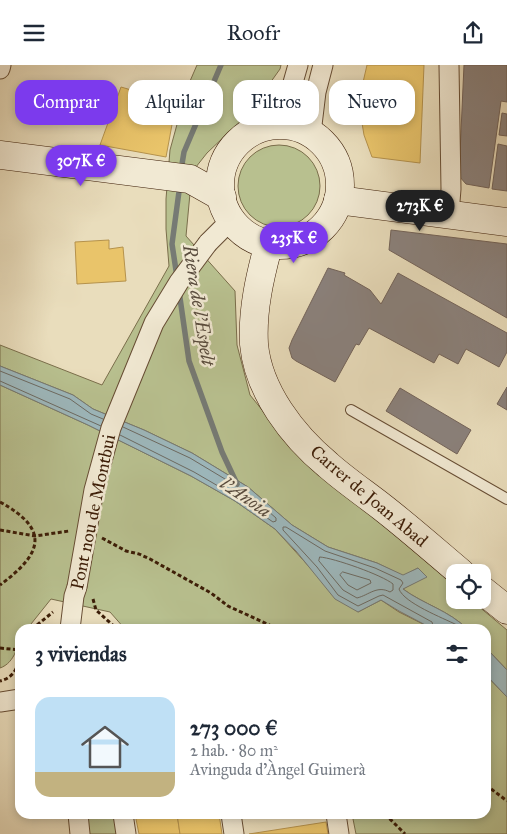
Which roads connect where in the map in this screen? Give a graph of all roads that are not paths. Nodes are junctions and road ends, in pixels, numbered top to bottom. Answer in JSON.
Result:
{"nodes":[{"id":1,"x":1,"y":65,"type":"edge"},
{"id":2,"x":298,"y":65,"type":"edge"},
{"id":3,"x":323,"y":65,"type":"edge"},
{"id":4,"x":449,"y":65,"type":"edge"},
{"id":5,"x":0,"y":69,"type":"edge"},
{"id":6,"x":294,"y":80,"type":"edge"},
{"id":7,"x":281,"y":125,"type":"joint"},
{"id":8,"x":311,"y":133,"type":"junction"},
{"id":9,"x":0,"y":155,"type":"edge"},
{"id":10,"x":203,"y":188,"type":"junction"},
{"id":11,"x":338,"y":200,"type":"junction"},
{"id":12,"x":449,"y":214,"type":"junction"},
{"id":13,"x":507,"y":222,"type":"edge"},
{"id":14,"x":269,"y":243,"type":"junction"},
{"id":15,"x":351,"y":410,"type":"dead end"},
{"id":16,"x":507,"y":499,"type":"edge"},
{"id":17,"x":450,"y":564,"type":"edge"},
{"id":18,"x":491,"y":597,"type":"edge"},
{"id":19,"x":507,"y":610,"type":"edge"},
{"id":20,"x":71,"y":624,"type":"edge"},
{"id":21,"x":15,"y":700,"type":"edge"},
{"id":22,"x":0,"y":702,"type":"edge"},
{"id":23,"x":78,"y":819,"type":"edge"},
{"id":24,"x":124,"y":819,"type":"edge"},
{"id":25,"x":232,"y":819,"type":"edge"},
{"id":26,"x":337,"y":819,"type":"edge"},
{"id":27,"x":80,"y":834,"type":"edge"},
{"id":28,"x":126,"y":834,"type":"edge"},
{"id":29,"x":234,"y":834,"type":"edge"},
{"id":30,"x":339,"y":834,"type":"edge"}],
"edges":[{"from":1,"to":5,"type":"street"},
{"from":2,"to":6,"type":"street"},
{"from":3,"to":8,"type":"street"},
{"from":4,"to":12,"type":"street"},
{"from":7,"to":8,"type":"street"},
{"from":7,"to":10,"type":"street"},
{"from":8,"to":11,"type":"street"},
{"from":9,"to":10,"type":"street"},
{"from":10,"to":14,"type":"street"},
{"from":10,"to":20,"type":"street","name":"Pont nou de Montbui","bridge":true},
{"from":11,"to":12,"type":"street"},
{"from":11,"to":14,"type":"street"},
{"from":12,"to":13,"type":"street"},
{"from":14,"to":17,"type":"street","name":"Carrer de Joan Abad"},
{"from":15,"to":16,"type":"lane"},
{"from":18,"to":19,"type":"street"},
{"from":21,"to":22,"type":"street"},
{"from":23,"to":27,"type":"street"},
{"from":24,"to":28,"type":"street"},
{"from":25,"to":29,"type":"street"},
{"from":26,"to":30,"type":"street"}]}
